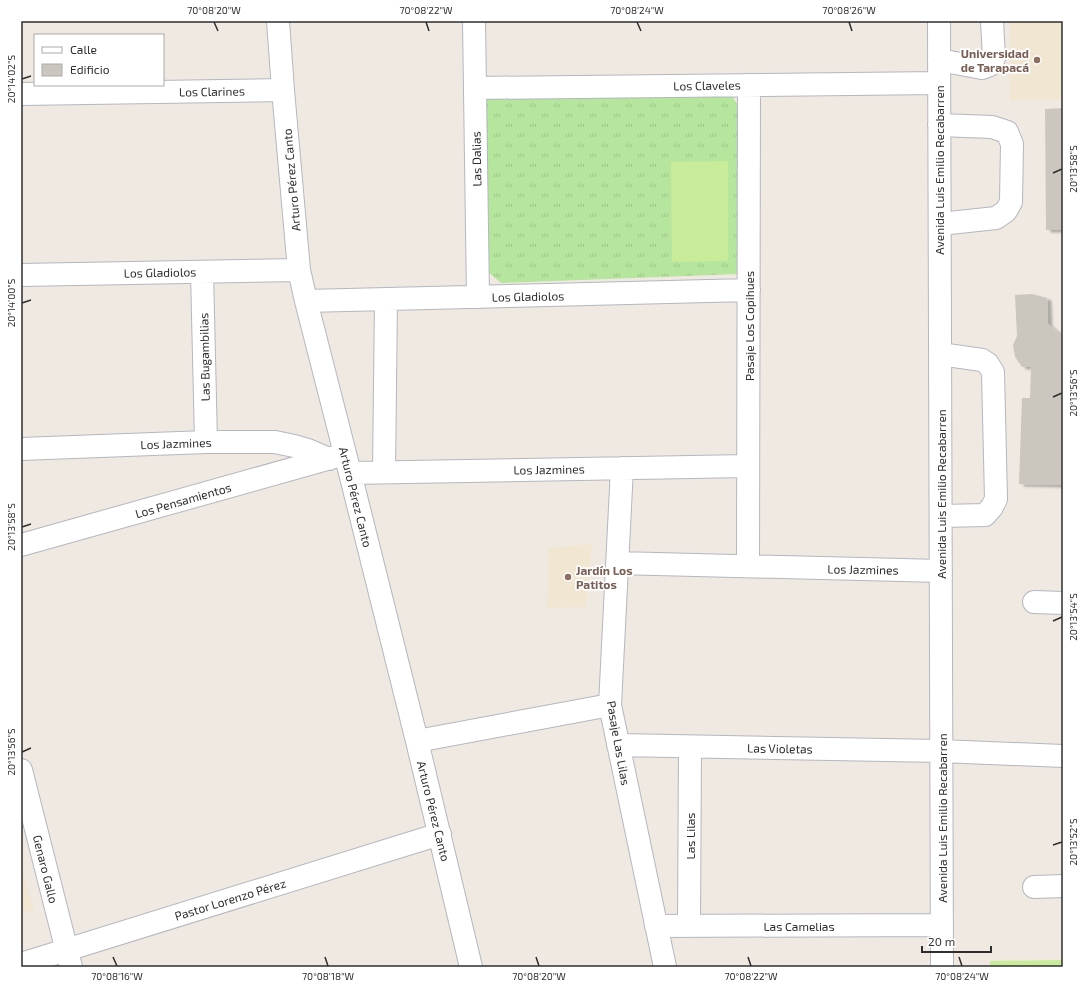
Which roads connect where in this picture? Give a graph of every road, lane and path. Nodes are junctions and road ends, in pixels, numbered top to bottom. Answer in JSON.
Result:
{"nodes":[{"id":1,"x":278,"y":21,"type":"edge"},
{"id":2,"x":474,"y":21,"type":"edge"},
{"id":3,"x":939,"y":21,"type":"edge"},
{"id":4,"x":992,"y":21,"type":"edge"},
{"id":5,"x":939,"y":60,"type":"junction"},
{"id":6,"x":939,"y":83,"type":"junction"},
{"id":7,"x":749,"y":85,"type":"junction"},
{"id":8,"x":475,"y":88,"type":"junction"},
{"id":9,"x":283,"y":90,"type":"junction"},
{"id":10,"x":21,"y":94,"type":"edge"},
{"id":11,"x":939,"y":125,"type":"junction"},
{"id":12,"x":940,"y":224,"type":"junction"},
{"id":13,"x":299,"y":270,"type":"junction"},
{"id":14,"x":202,"y":272,"type":"junction"},
{"id":15,"x":21,"y":275,"type":"edge"},
{"id":16,"x":749,"y":290,"type":"junction"},
{"id":17,"x":478,"y":297,"type":"junction"},
{"id":18,"x":386,"y":299,"type":"junction"},
{"id":19,"x":306,"y":301,"type":"junction"},
{"id":20,"x":940,"y":354,"type":"junction"},
{"id":21,"x":206,"y":442,"type":"junction"},
{"id":22,"x":21,"y":449,"type":"edge"},
{"id":23,"x":341,"y":462,"type":"junction"},
{"id":24,"x":748,"y":466,"type":"junction"},
{"id":25,"x":622,"y":468,"type":"junction"},
{"id":26,"x":384,"y":472,"type":"junction"},
{"id":27,"x":941,"y":516,"type":"junction"},
{"id":28,"x":21,"y":545,"type":"edge"},
{"id":29,"x":617,"y":563,"type":"junction"},
{"id":30,"x":748,"y":566,"type":"junction"},
{"id":31,"x":941,"y":571,"type":"junction"},
{"id":32,"x":1034,"y":602,"type":"dead end"},
{"id":33,"x":1063,"y":603,"type":"edge"},
{"id":34,"x":610,"y":705,"type":"junction"},
{"id":35,"x":417,"y":742,"type":"junction"},
{"id":36,"x":618,"y":745,"type":"junction"},
{"id":37,"x":690,"y":746,"type":"junction"},
{"id":38,"x":941,"y":751,"type":"junction"},
{"id":39,"x":1063,"y":756,"type":"edge"},
{"id":40,"x":21,"y":770,"type":"edge"},
{"id":41,"x":440,"y":834,"type":"junction"},
{"id":42,"x":1063,"y":886,"type":"edge"},
{"id":43,"x":1034,"y":887,"type":"dead end"},
{"id":44,"x":942,"y":925,"type":"junction"},
{"id":45,"x":656,"y":926,"type":"junction"},
{"id":46,"x":689,"y":926,"type":"junction"},
{"id":47,"x":69,"y":958,"type":"edge"},
{"id":48,"x":21,"y":964,"type":"edge"},
{"id":49,"x":471,"y":967,"type":"edge"},
{"id":50,"x":665,"y":967,"type":"edge"},
{"id":51,"x":942,"y":967,"type":"edge"}],
"edges":[{"from":1,"to":9,"type":"street","name":"Arturo Pérez Canto"},
{"from":2,"to":8,"type":"street","name":"Las Dalias"},
{"from":3,"to":5,"type":"street","name":"Avenida Luis Emilio Recabarren"},
{"from":4,"to":5,"type":"street"},
{"from":5,"to":6,"type":"street","name":"Avenida Luis Emilio Recabarren"},
{"from":6,"to":7,"type":"street","name":"Los Claveles"},
{"from":6,"to":11,"type":"street","name":"Avenida Luis Emilio Recabarren"},
{"from":7,"to":8,"type":"street","name":"Los Claveles"},
{"from":7,"to":16,"type":"street","name":"Pasaje Los Copihues"},
{"from":8,"to":17,"type":"street","name":"Las Dalias"},
{"from":9,"to":10,"type":"street","name":"Los Clarines"},
{"from":9,"to":13,"type":"street","name":"Arturo Pérez Canto"},
{"from":11,"to":12,"type":"street","name":"Avenida Luis Emilio Recabarren"},
{"from":11,"to":12,"type":"street"},
{"from":12,"to":20,"type":"street","name":"Avenida Luis Emilio Recabarren"},
{"from":13,"to":14,"type":"street","name":"Los Gladiolos"},
{"from":13,"to":19,"type":"street","name":"Arturo Pérez Canto"},
{"from":14,"to":15,"type":"street","name":"Los Gladiolos"},
{"from":14,"to":21,"type":"street","name":"Las Bugambilias"},
{"from":16,"to":17,"type":"street","name":"Los Gladiolos"},
{"from":16,"to":24,"type":"street","name":"Pasaje Los Copihues"},
{"from":17,"to":18,"type":"street","name":"Los Gladiolos"},
{"from":18,"to":19,"type":"street","name":"Los Gladiolos"},
{"from":18,"to":26,"type":"street"},
{"from":19,"to":23,"type":"street","name":"Arturo Pérez Canto"},
{"from":20,"to":27,"type":"street","name":"Avenida Luis Emilio Recabarren"},
{"from":20,"to":27,"type":"street"},
{"from":21,"to":22,"type":"street","name":"Los Jazmines"},
{"from":21,"to":23,"type":"street","name":"Los Jazmines"},
{"from":23,"to":26,"type":"street","name":"Los Jazmines"},
{"from":23,"to":28,"type":"street","name":"Los Pensamientos"},
{"from":23,"to":35,"type":"street","name":"Arturo Pérez Canto"},
{"from":24,"to":25,"type":"street","name":"Los Jazmines"},
{"from":24,"to":30,"type":"street","name":"Pasaje Los Copihues"},
{"from":25,"to":26,"type":"street","name":"Los Jazmines"},
{"from":25,"to":29,"type":"street","name":"Pasaje Las Lilas"},
{"from":27,"to":31,"type":"street","name":"Avenida Luis Emilio Recabarren"},
{"from":29,"to":30,"type":"street","name":"Los Jazmines"},
{"from":29,"to":34,"type":"street","name":"Pasaje Las Lilas"},
{"from":30,"to":31,"type":"street","name":"Los Jazmines"},
{"from":31,"to":38,"type":"street","name":"Avenida Luis Emilio Recabarren"},
{"from":32,"to":33,"type":"street"},
{"from":34,"to":35,"type":"street"},
{"from":34,"to":36,"type":"street","name":"Pasaje Las Lilas"},
{"from":35,"to":41,"type":"street","name":"Arturo Pérez Canto"},
{"from":36,"to":37,"type":"street","name":"Las Violetas"},
{"from":36,"to":45,"type":"street","name":"Pasaje Las Lilas"},
{"from":37,"to":38,"type":"street","name":"Las Violetas"},
{"from":37,"to":46,"type":"street","name":"Las Lilas"},
{"from":38,"to":39,"type":"street","name":"Las Violetas"},
{"from":38,"to":44,"type":"street","name":"Avenida Luis Emilio Recabarren"},
{"from":40,"to":47,"type":"street","name":"Genaro Gallo"},
{"from":41,"to":47,"type":"street","name":"Pastor Lorenzo Pérez"},
{"from":41,"to":49,"type":"street","name":"Arturo Pérez Canto"},
{"from":42,"to":43,"type":"street"},
{"from":44,"to":46,"type":"street","name":"Las Camelias"},
{"from":44,"to":51,"type":"street","name":"Avenida Luis Emilio Recabarren"},
{"from":45,"to":46,"type":"street","name":"Las Camelias"},
{"from":45,"to":50,"type":"street","name":"Pasaje Las Lilas"},
{"from":47,"to":48,"type":"street","name":"Pastor Lorenzo Pérez"}]}
